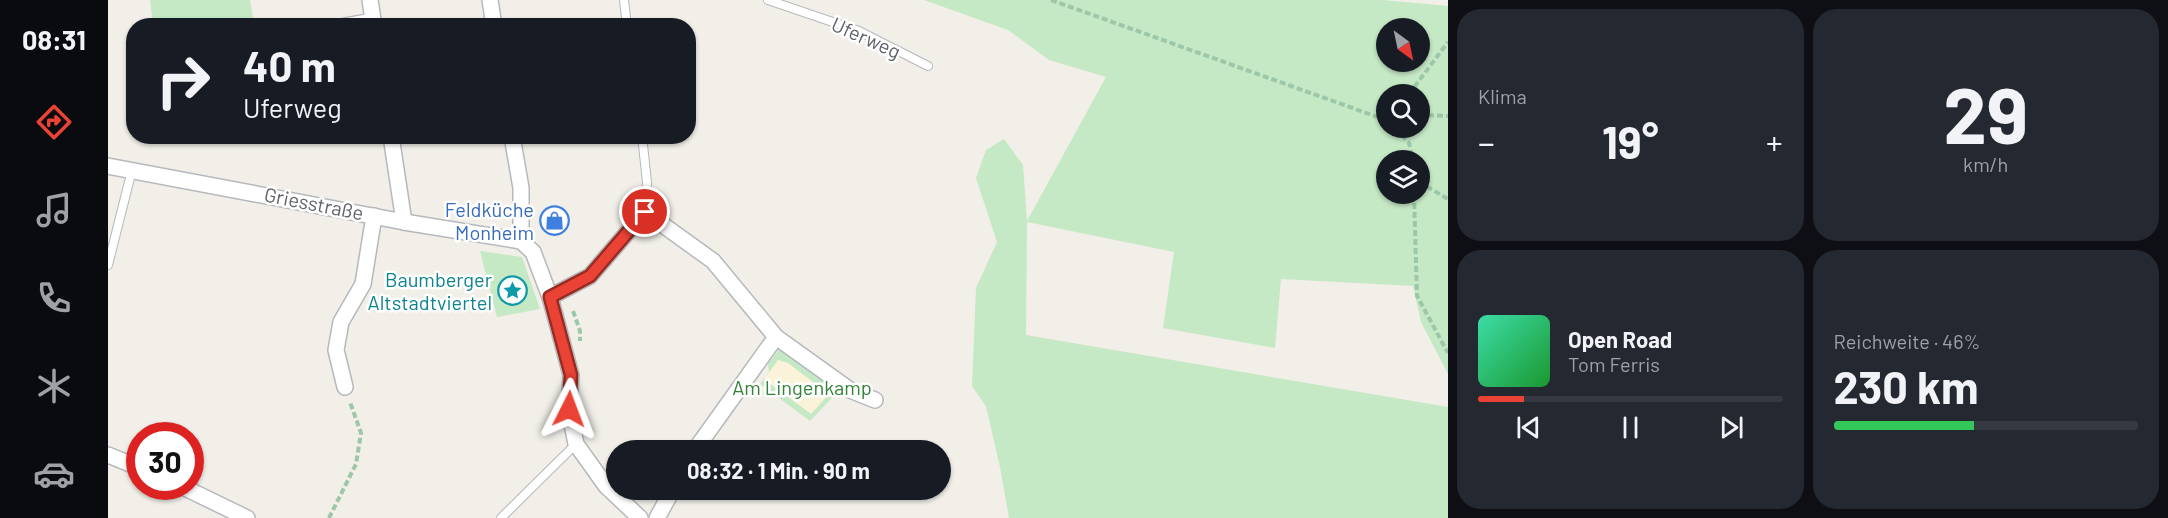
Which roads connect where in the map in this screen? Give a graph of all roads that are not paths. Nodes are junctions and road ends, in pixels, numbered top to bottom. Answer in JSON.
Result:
{"nodes":[{"id":1,"x":370,"y":0,"type":"edge"},
{"id":2,"x":490,"y":0,"type":"edge"},
{"id":3,"x":624,"y":0,"type":"edge"},
{"id":4,"x":768,"y":0,"type":"edge"},
{"id":5,"x":372,"y":18,"type":"edge"},
{"id":6,"x":493,"y":18,"type":"edge"},
{"id":7,"x":626,"y":18,"type":"edge"},
{"id":8,"x":928,"y":66,"type":"dead end"},
{"id":9,"x":392,"y":144,"type":"edge"},
{"id":10,"x":513,"y":144,"type":"edge"},
{"id":11,"x":643,"y":144,"type":"edge"},
{"id":12,"x":108,"y":166,"type":"edge"},
{"id":13,"x":132,"y":168,"type":"junction"},
{"id":14,"x":645,"y":212,"type":"junction"},
{"id":15,"x":374,"y":216,"type":"junction"},
{"id":16,"x":404,"y":222,"type":"junction"},
{"id":17,"x":521,"y":241,"type":"junction"},
{"id":18,"x":108,"y":265,"type":"edge"},
{"id":19,"x":550,"y":297,"type":"junction"},
{"id":20,"x":776,"y":337,"type":"junction"},
{"id":21,"x":345,"y":387,"type":"road end"},
{"id":22,"x":875,"y":400,"type":"dead end"},
{"id":23,"x":702,"y":440,"type":"edge"},
{"id":24,"x":576,"y":444,"type":"junction"},
{"id":25,"x":108,"y":455,"type":"edge"},
{"id":26,"x":126,"y":462,"type":"edge"},
{"id":27,"x":204,"y":497,"type":"edge"},
{"id":28,"x":667,"y":500,"type":"edge"},
{"id":29,"x":247,"y":518,"type":"edge"},
{"id":30,"x":501,"y":518,"type":"edge"},
{"id":31,"x":640,"y":518,"type":"edge"},
{"id":32,"x":657,"y":518,"type":"edge"}],
"edges":[{"from":1,"to":5,"type":"street"},
{"from":2,"to":6,"type":"street"},
{"from":3,"to":7,"type":"lane"},
{"from":4,"to":8,"type":"lane","name":"Uferweg"},
{"from":9,"to":16,"type":"street"},
{"from":10,"to":17,"type":"street"},
{"from":11,"to":14,"type":"lane"},
{"from":12,"to":13,"type":"street","name":"Griesstraße"},
{"from":13,"to":15,"type":"street","name":"Griesstraße"},
{"from":13,"to":18,"type":"lane"},
{"from":14,"to":19,"type":"street"},
{"from":14,"to":20,"type":"street"},
{"from":15,"to":16,"type":"street","name":"Griesstraße"},
{"from":15,"to":21,"type":"street"},
{"from":16,"to":17,"type":"street","name":"Griesstraße"},
{"from":17,"to":19,"type":"street"},
{"from":19,"to":24,"type":"street"},
{"from":20,"to":22,"type":"street"},
{"from":20,"to":23,"type":"street"},
{"from":24,"to":30,"type":"lane"},
{"from":24,"to":31,"type":"street"},
{"from":25,"to":26,"type":"street"},
{"from":27,"to":29,"type":"street"},
{"from":28,"to":32,"type":"street"}]}
